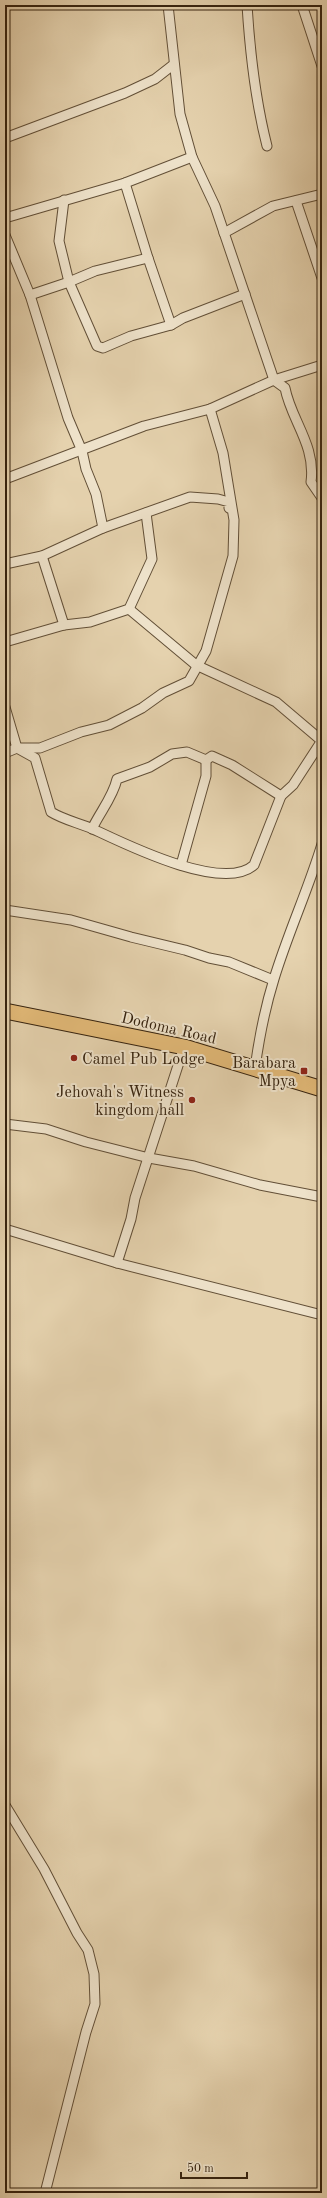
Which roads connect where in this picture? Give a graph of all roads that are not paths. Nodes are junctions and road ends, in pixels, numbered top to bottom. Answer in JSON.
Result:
{"nodes":[{"id":1,"x":168,"y":5,"type":"edge"},
{"id":2,"x":302,"y":5,"type":"edge"},
{"id":3,"x":249,"y":6,"type":"edge"},
{"id":4,"x":173,"y":65,"type":"junction"},
{"id":5,"x":322,"y":66,"type":"edge"},
{"id":6,"x":5,"y":138,"type":"edge"},
{"id":7,"x":267,"y":146,"type":"dead end"},
{"id":8,"x":192,"y":157,"type":"junction"},
{"id":9,"x":125,"y":183,"type":"junction"},
{"id":10,"x":322,"y":194,"type":"edge"},
{"id":11,"x":64,"y":200,"type":"junction"},
{"id":12,"x":296,"y":201,"type":"junction"},
{"id":13,"x":5,"y":218,"type":"edge"},
{"id":14,"x":224,"y":233,"type":"junction"},
{"id":15,"x":5,"y":235,"type":"edge"},
{"id":16,"x":148,"y":258,"type":"junction"},
{"id":17,"x":322,"y":275,"type":"edge"},
{"id":18,"x":69,"y":282,"type":"junction"},
{"id":19,"x":245,"y":294,"type":"junction"},
{"id":20,"x":30,"y":295,"type":"junction"},
{"id":21,"x":171,"y":325,"type":"junction"},
{"id":22,"x":322,"y":365,"type":"edge"},
{"id":23,"x":274,"y":380,"type":"junction"},
{"id":24,"x":210,"y":409,"type":"junction"},
{"id":25,"x":82,"y":451,"type":"junction"},
{"id":26,"x":5,"y":479,"type":"edge"},
{"id":27,"x":322,"y":498,"type":"edge"},
{"id":28,"x":146,"y":513,"type":"junction"},
{"id":29,"x":234,"y":520,"type":"junction"},
{"id":30,"x":103,"y":528,"type":"junction"},
{"id":31,"x":42,"y":556,"type":"junction"},
{"id":32,"x":5,"y":564,"type":"edge"},
{"id":33,"x":129,"y":609,"type":"junction"},
{"id":34,"x":64,"y":625,"type":"junction"},
{"id":35,"x":5,"y":642,"type":"edge"},
{"id":36,"x":196,"y":665,"type":"junction"},
{"id":37,"x":5,"y":707,"type":"edge"},
{"id":38,"x":321,"y":742,"type":"edge"},
{"id":39,"x":17,"y":748,"type":"junction"},
{"id":40,"x":5,"y":753,"type":"edge"},
{"id":41,"x":206,"y":760,"type":"junction"},
{"id":42,"x":281,"y":796,"type":"junction"},
{"id":43,"x":92,"y":829,"type":"junction"},
{"id":44,"x":322,"y":844,"type":"edge"},
{"id":45,"x":181,"y":865,"type":"junction"},
{"id":46,"x":5,"y":910,"type":"edge"},
{"id":47,"x":273,"y":980,"type":"junction"},
{"id":48,"x":5,"y":1011,"type":"edge"},
{"id":49,"x":184,"y":1047,"type":"junction"},
{"id":50,"x":255,"y":1068,"type":"junction"},
{"id":51,"x":322,"y":1089,"type":"edge"},
{"id":52,"x":6,"y":1127,"type":"edge"},
{"id":53,"x":149,"y":1158,"type":"junction"},
{"id":54,"x":322,"y":1197,"type":"edge"},
{"id":55,"x":5,"y":1229,"type":"edge"},
{"id":56,"x":117,"y":1263,"type":"junction"},
{"id":57,"x":322,"y":1315,"type":"edge"},
{"id":58,"x":5,"y":1805,"type":"edge"},
{"id":59,"x":45,"y":2193,"type":"edge"}],
"edges":[{"from":1,"to":4,"type":"street"},
{"from":2,"to":5,"type":"street"},
{"from":3,"to":7,"type":"street"},
{"from":4,"to":6,"type":"street"},
{"from":4,"to":8,"type":"street"},
{"from":8,"to":9,"type":"street"},
{"from":8,"to":14,"type":"street"},
{"from":9,"to":11,"type":"street"},
{"from":9,"to":16,"type":"street"},
{"from":10,"to":12,"type":"street"},
{"from":11,"to":13,"type":"street"},
{"from":11,"to":18,"type":"street"},
{"from":12,"to":14,"type":"street"},
{"from":12,"to":17,"type":"street"},
{"from":14,"to":19,"type":"street"},
{"from":15,"to":20,"type":"street"},
{"from":16,"to":18,"type":"street"},
{"from":16,"to":21,"type":"street"},
{"from":18,"to":20,"type":"street"},
{"from":18,"to":21,"type":"street"},
{"from":19,"to":21,"type":"street"},
{"from":19,"to":23,"type":"street"},
{"from":20,"to":25,"type":"street"},
{"from":22,"to":23,"type":"street"},
{"from":23,"to":24,"type":"street"},
{"from":23,"to":27,"type":"street"},
{"from":24,"to":25,"type":"street"},
{"from":24,"to":29,"type":"street"},
{"from":25,"to":26,"type":"street"},
{"from":25,"to":30,"type":"street"},
{"from":28,"to":29,"type":"street"},
{"from":28,"to":30,"type":"street"},
{"from":28,"to":33,"type":"street"},
{"from":29,"to":36,"type":"street"},
{"from":30,"to":31,"type":"street"},
{"from":31,"to":32,"type":"street"},
{"from":31,"to":34,"type":"street"},
{"from":33,"to":34,"type":"street"},
{"from":33,"to":36,"type":"street"},
{"from":34,"to":35,"type":"street"},
{"from":36,"to":38,"type":"street"},
{"from":36,"to":39,"type":"street"},
{"from":37,"to":39,"type":"street"},
{"from":38,"to":42,"type":"street"},
{"from":39,"to":40,"type":"street"},
{"from":39,"to":43,"type":"street"},
{"from":41,"to":42,"type":"street"},
{"from":41,"to":43,"type":"street"},
{"from":41,"to":45,"type":"street"},
{"from":42,"to":45,"type":"street"},
{"from":43,"to":45,"type":"street"},
{"from":44,"to":47,"type":"street"},
{"from":46,"to":47,"type":"street"},
{"from":47,"to":50,"type":"street"},
{"from":48,"to":49,"type":"highway","name":"Dodoma Road"},
{"from":49,"to":50,"type":"highway","name":"Dodoma Road"},
{"from":49,"to":53,"type":"street"},
{"from":50,"to":51,"type":"highway","name":"Dodoma Road"},
{"from":52,"to":53,"type":"street"},
{"from":53,"to":54,"type":"street"},
{"from":53,"to":56,"type":"street"},
{"from":55,"to":56,"type":"street"},
{"from":56,"to":57,"type":"street"},
{"from":58,"to":59,"type":"street"}]}
